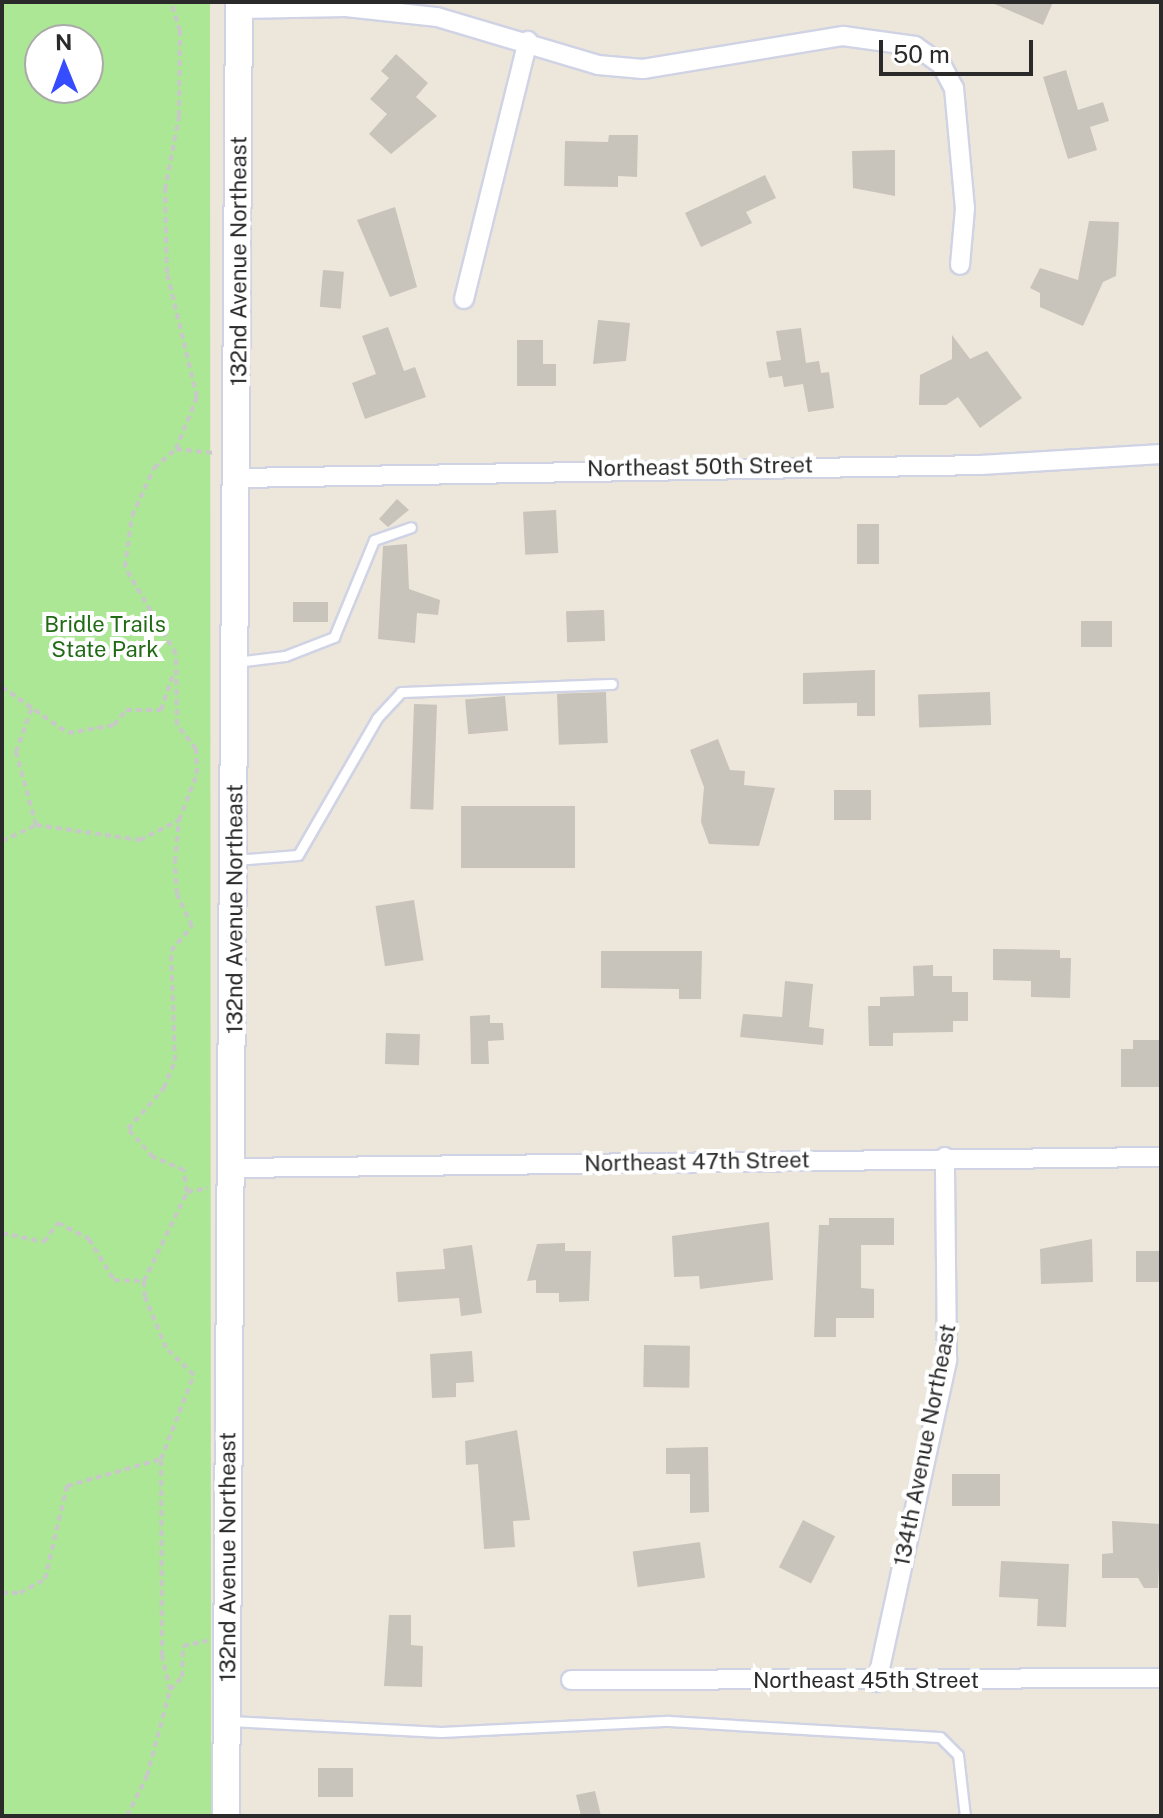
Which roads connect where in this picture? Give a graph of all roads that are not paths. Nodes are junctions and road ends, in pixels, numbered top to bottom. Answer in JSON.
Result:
{"nodes":[{"id":1,"x":239,"y":5,"type":"edge"},
{"id":2,"x":528,"y":41,"type":"junction"},
{"id":3,"x":960,"y":265,"type":"dead end"},
{"id":4,"x":464,"y":299,"type":"dead end"},
{"id":5,"x":1161,"y":454,"type":"edge"},
{"id":6,"x":238,"y":467,"type":"junction"},
{"id":7,"x":411,"y":527,"type":"dead end"},
{"id":8,"x":236,"y":662,"type":"junction"},
{"id":9,"x":612,"y":684,"type":"dead end"},
{"id":10,"x":235,"y":860,"type":"junction"},
{"id":11,"x":945,"y":1157,"type":"junction"},
{"id":12,"x":1161,"y":1157,"type":"edge"},
{"id":13,"x":233,"y":1168,"type":"junction"},
{"id":14,"x":1161,"y":1678,"type":"edge"},
{"id":15,"x":571,"y":1680,"type":"dead end"},
{"id":16,"x":877,"y":1682,"type":"junction"},
{"id":17,"x":226,"y":1721,"type":"junction"},
{"id":18,"x":226,"y":1816,"type":"edge"},
{"id":19,"x":965,"y":1816,"type":"edge"}],
"edges":[{"from":1,"to":2,"type":"street"},
{"from":1,"to":6,"type":"street","name":"132nd Avenue Northeast"},
{"from":2,"to":3,"type":"street"},
{"from":2,"to":4,"type":"street"},
{"from":5,"to":6,"type":"street","name":"Northeast 50th Street"},
{"from":6,"to":8,"type":"street","name":"132nd Avenue Northeast"},
{"from":7,"to":8,"type":"lane"},
{"from":8,"to":10,"type":"street","name":"132nd Avenue Northeast"},
{"from":9,"to":10,"type":"lane"},
{"from":10,"to":13,"type":"street","name":"132nd Avenue Northeast"},
{"from":11,"to":12,"type":"street","name":"Northeast 47th Street"},
{"from":11,"to":13,"type":"street","name":"Northeast 47th Street"},
{"from":11,"to":16,"type":"street","name":"134th Avenue Northeast"},
{"from":13,"to":17,"type":"street","name":"132nd Avenue Northeast"},
{"from":14,"to":16,"type":"street","name":"Northeast 45th Street"},
{"from":15,"to":16,"type":"street","name":"Northeast 45th Street"},
{"from":17,"to":18,"type":"street","name":"132nd Avenue Northeast"},
{"from":17,"to":19,"type":"lane"}]}
